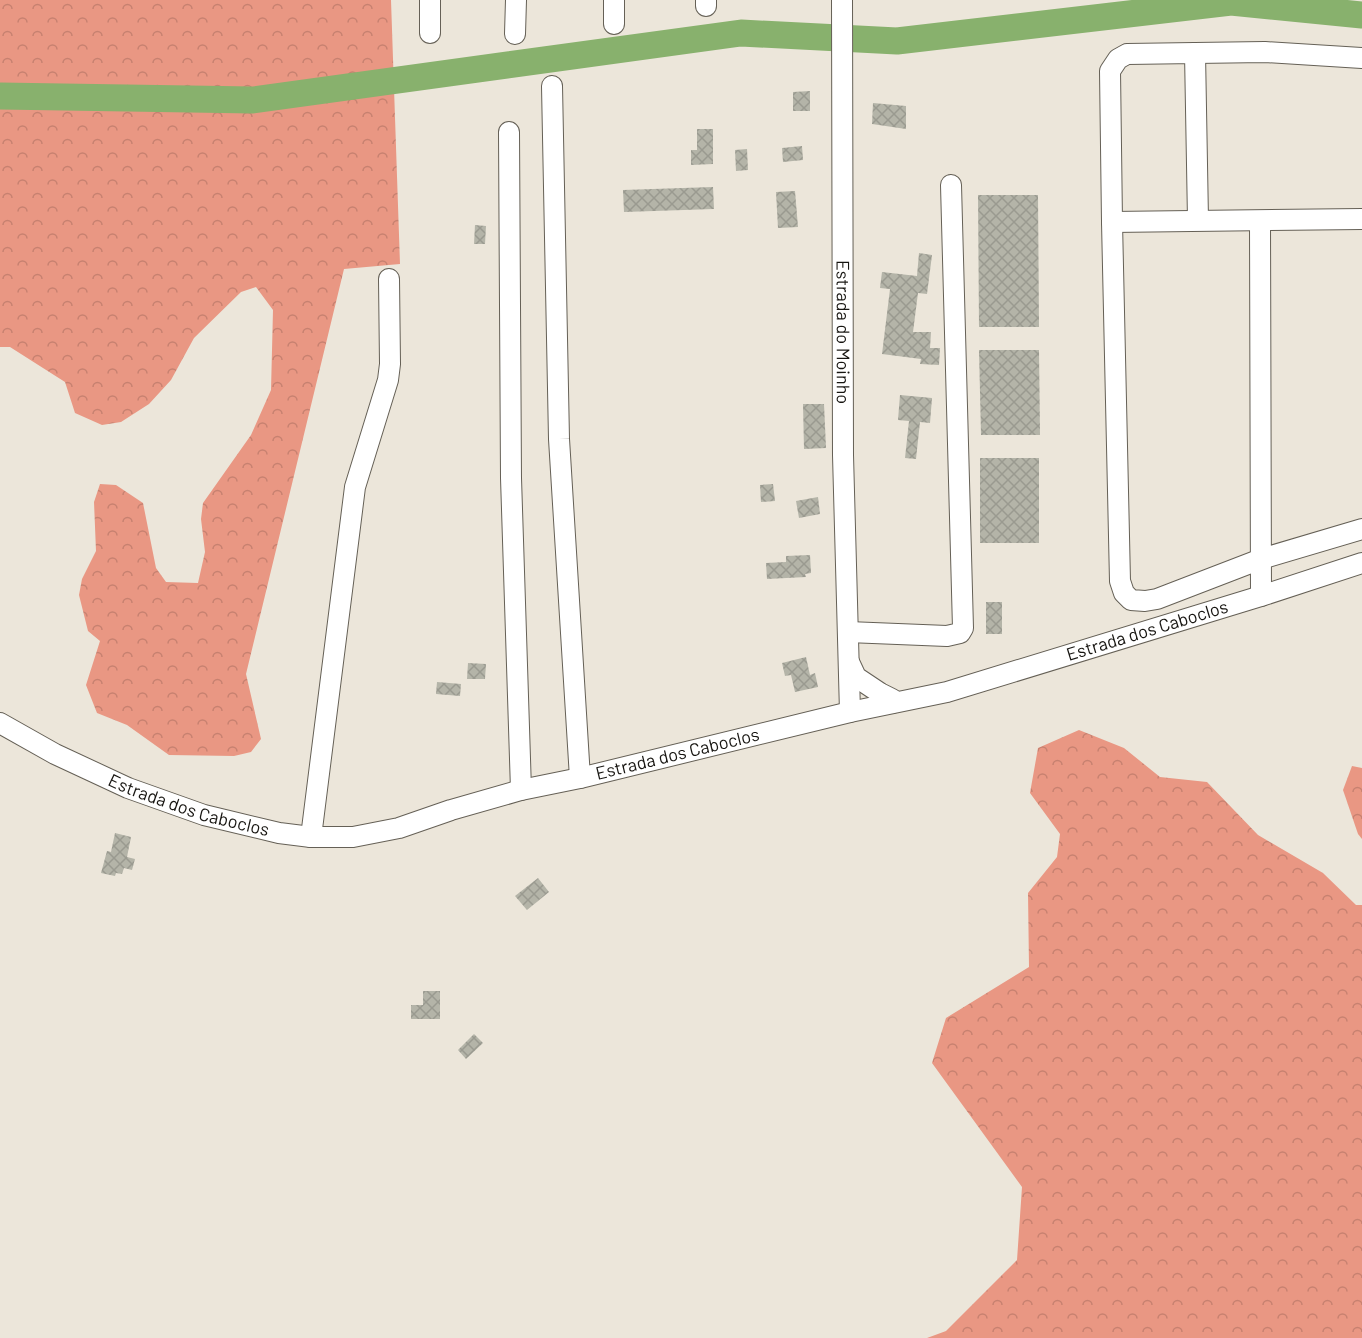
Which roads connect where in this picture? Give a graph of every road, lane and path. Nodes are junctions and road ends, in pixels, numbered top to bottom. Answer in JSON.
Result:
{"nodes":[{"id":1,"x":430,"y":0,"type":"edge"},
{"id":2,"x":516,"y":0,"type":"edge"},
{"id":3,"x":614,"y":0,"type":"edge"},
{"id":4,"x":841,"y":10,"type":"edge"},
{"id":5,"x":614,"y":24,"type":"dead end"},
{"id":6,"x":430,"y":33,"type":"dead end"},
{"id":7,"x":515,"y":34,"type":"dead end"},
{"id":8,"x":1195,"y":52,"type":"junction"},
{"id":9,"x":1362,"y":58,"type":"edge"},
{"id":10,"x":552,"y":86,"type":"dead end"},
{"id":11,"x":509,"y":132,"type":"dead end"},
{"id":12,"x":951,"y":185,"type":"dead end"},
{"id":13,"x":1362,"y":219,"type":"edge"},
{"id":14,"x":1198,"y":220,"type":"junction"},
{"id":15,"x":1260,"y":221,"type":"junction"},
{"id":16,"x":1112,"y":222,"type":"junction"},
{"id":17,"x":389,"y":279,"type":"dead end"},
{"id":18,"x":1362,"y":529,"type":"edge"},
{"id":19,"x":1261,"y":560,"type":"junction"},
{"id":20,"x":1362,"y":563,"type":"edge"},
{"id":21,"x":1261,"y":596,"type":"junction"},
{"id":22,"x":848,"y":632,"type":"junction"},
{"id":23,"x":849,"y":662,"type":"junction"},
{"id":24,"x":892,"y":703,"type":"junction"},
{"id":25,"x":850,"y":712,"type":"junction"},
{"id":26,"x":0,"y":723,"type":"edge"},
{"id":27,"x":580,"y":778,"type":"junction"},
{"id":28,"x":521,"y":790,"type":"junction"},
{"id":29,"x":311,"y":837,"type":"junction"}],
"edges":[{"from":1,"to":6,"type":"street"},
{"from":2,"to":7,"type":"street"},
{"from":3,"to":5,"type":"street"},
{"from":4,"to":22,"type":"street","name":"Estrada do Moinho"},
{"from":8,"to":9,"type":"street"},
{"from":8,"to":14,"type":"street"},
{"from":8,"to":16,"type":"street"},
{"from":10,"to":27,"type":"street"},
{"from":11,"to":28,"type":"street"},
{"from":12,"to":22,"type":"street"},
{"from":13,"to":15,"type":"street"},
{"from":14,"to":15,"type":"street"},
{"from":14,"to":16,"type":"street"},
{"from":15,"to":19,"type":"street"},
{"from":16,"to":19,"type":"street"},
{"from":17,"to":29,"type":"street"},
{"from":18,"to":19,"type":"street"},
{"from":19,"to":21,"type":"street"},
{"from":20,"to":21,"type":"street","name":"Estrada dos Caboclos"},
{"from":21,"to":24,"type":"street","name":"Estrada dos Caboclos"},
{"from":22,"to":23,"type":"street","name":"Estrada do Moinho"},
{"from":23,"to":24,"type":"street"},
{"from":23,"to":25,"type":"street","name":"Estrada do Moinho"},
{"from":24,"to":25,"type":"street","name":"Estrada dos Caboclos"},
{"from":25,"to":27,"type":"street","name":"Estrada dos Caboclos"},
{"from":26,"to":29,"type":"street","name":"Estrada dos Caboclos"},
{"from":27,"to":28,"type":"street","name":"Estrada dos Caboclos"},
{"from":28,"to":29,"type":"street","name":"Estrada dos Caboclos"}]}
